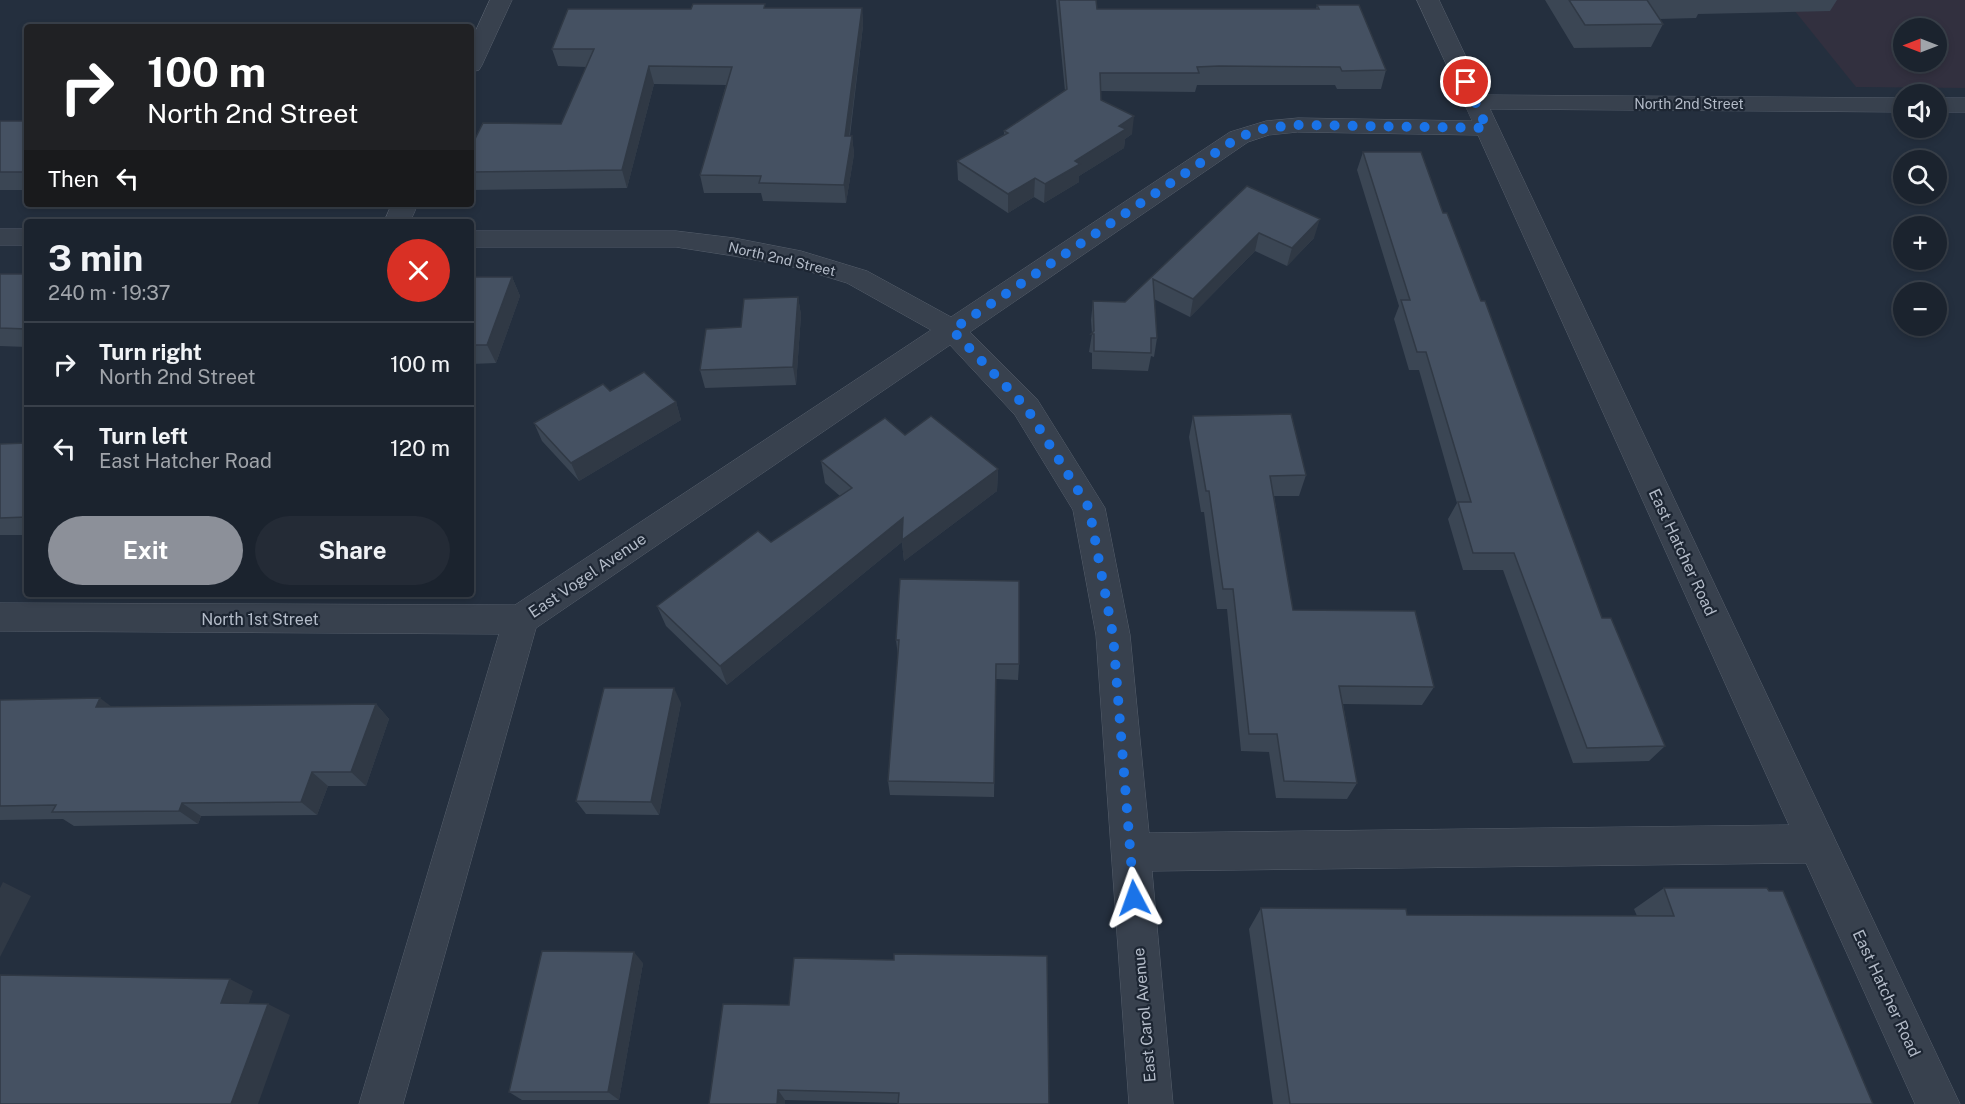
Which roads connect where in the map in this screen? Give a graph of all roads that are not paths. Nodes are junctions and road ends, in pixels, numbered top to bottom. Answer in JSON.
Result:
{"nodes":[{"id":1,"x":501,"y":0,"type":"edge"},
{"id":2,"x":1428,"y":0,"type":"edge"},
{"id":3,"x":474,"y":58,"type":"edge"},
{"id":4,"x":1893,"y":105,"type":"edge"},
{"id":5,"x":1947,"y":105,"type":"edge"},
{"id":6,"x":1965,"y":105,"type":"edge"},
{"id":7,"x":1481,"y":115,"type":"junction"},
{"id":8,"x":0,"y":237,"type":"edge"},
{"id":9,"x":24,"y":237,"type":"edge"},
{"id":10,"x":474,"y":239,"type":"edge"},
{"id":11,"x":952,"y":330,"type":"junction"},
{"id":12,"x":0,"y":617,"type":"edge"},
{"id":13,"x":520,"y":620,"type":"junction"},
{"id":14,"x":1819,"y":844,"type":"junction"},
{"id":15,"x":1131,"y":852,"type":"junction"},
{"id":16,"x":381,"y":1104,"type":"edge"},
{"id":17,"x":1151,"y":1104,"type":"edge"},
{"id":18,"x":1938,"y":1104,"type":"edge"}],
"edges":[{"from":1,"to":3,"type":"street"},
{"from":2,"to":7,"type":"street","name":"East Hatcher Road"},
{"from":4,"to":7,"type":"street","name":"North 2nd Street"},
{"from":5,"to":6,"type":"street"},
{"from":7,"to":11,"type":"street","name":"North 2nd Street"},
{"from":7,"to":14,"type":"street","name":"East Hatcher Road"},
{"from":8,"to":9,"type":"street"},
{"from":10,"to":11,"type":"street","name":"North 2nd Street"},
{"from":11,"to":13,"type":"street","name":"East Vogel Avenue"},
{"from":11,"to":15,"type":"street","name":"East Carol Avenue"},
{"from":12,"to":13,"type":"street","name":"North 1st Street"},
{"from":13,"to":16,"type":"street","name":"East Vogel Avenue"},
{"from":14,"to":15,"type":"street"},
{"from":14,"to":18,"type":"street","name":"East Hatcher Road"},
{"from":15,"to":17,"type":"street","name":"East Carol Avenue"}]}
